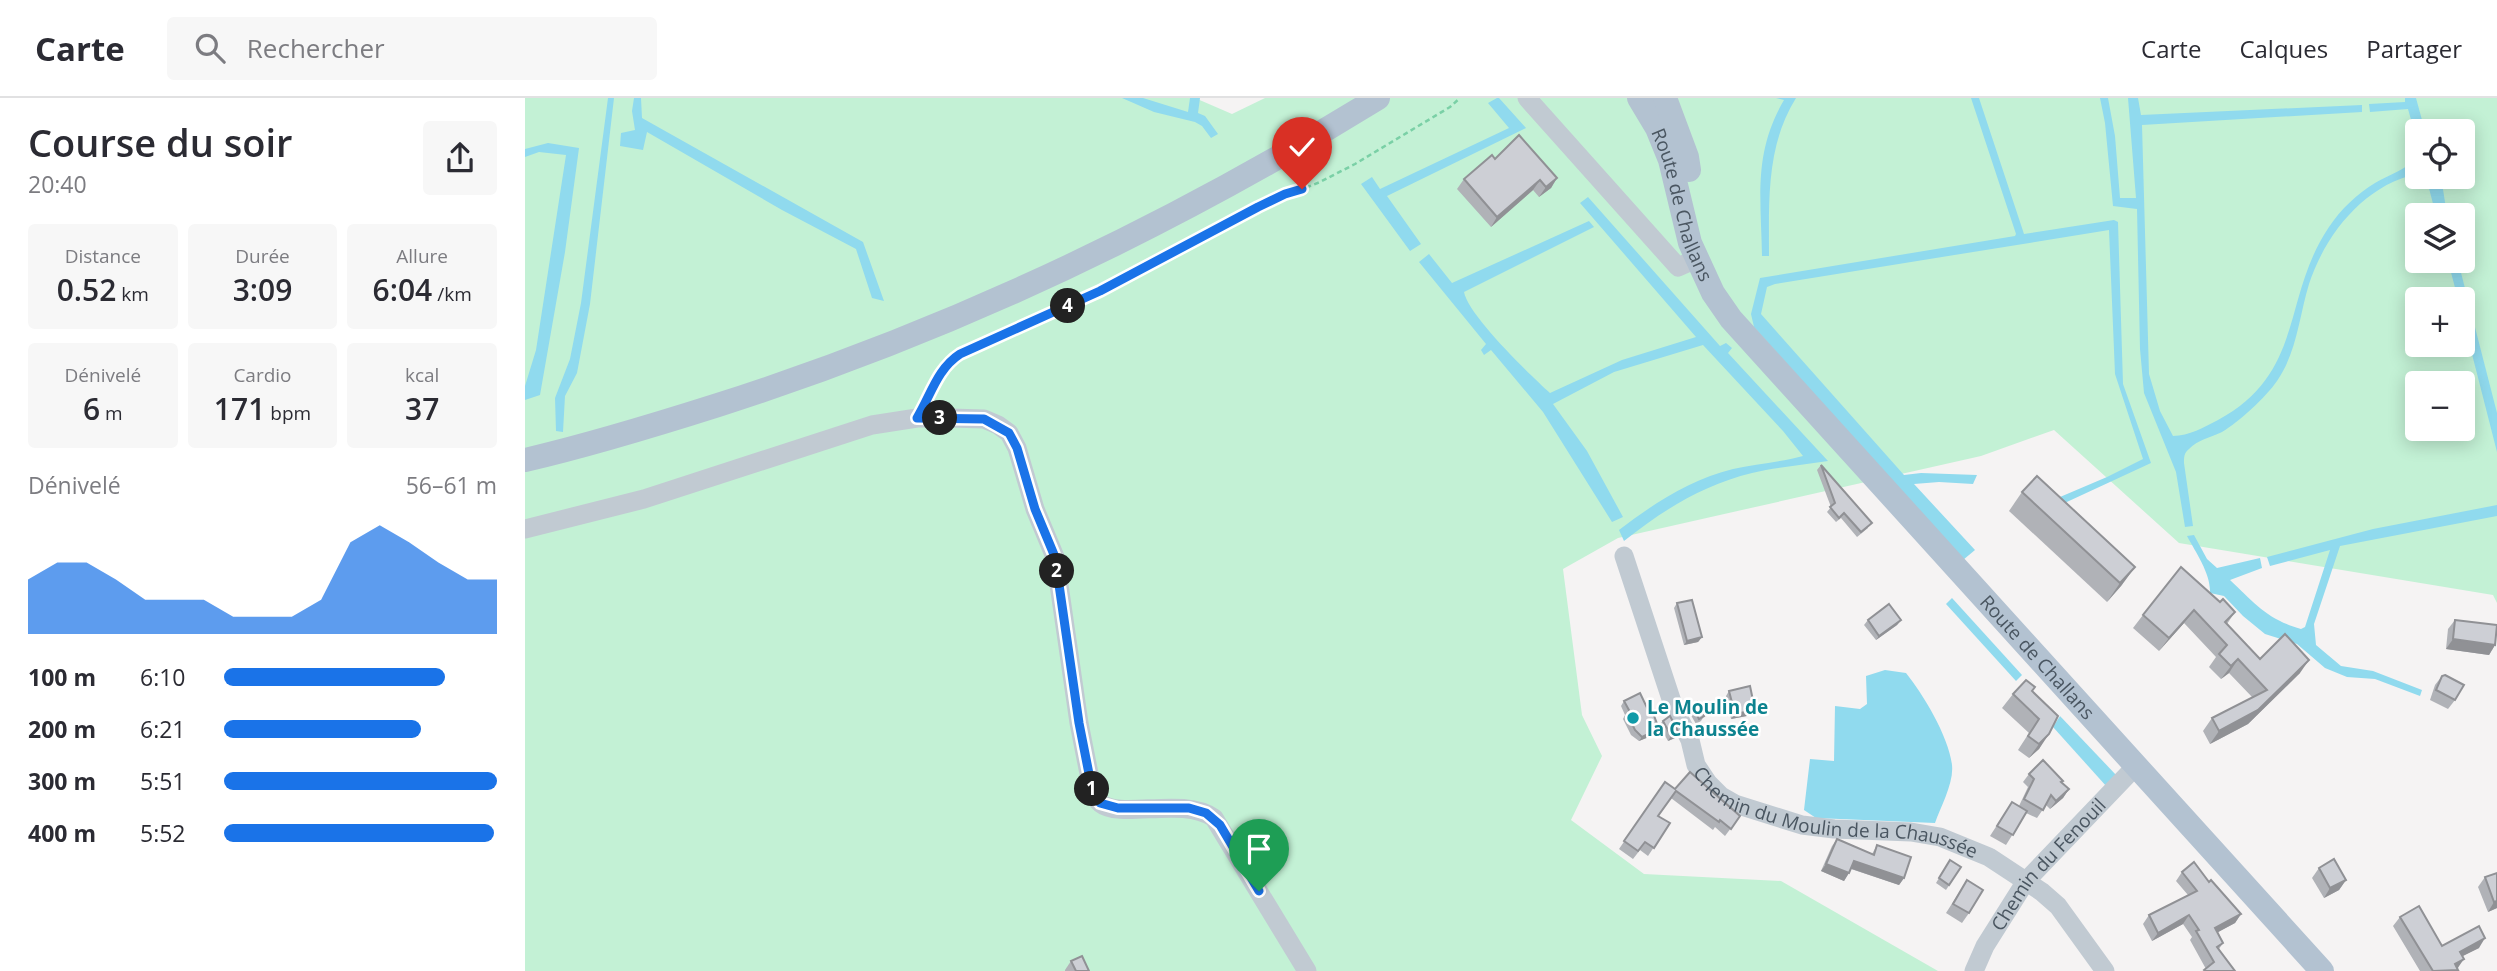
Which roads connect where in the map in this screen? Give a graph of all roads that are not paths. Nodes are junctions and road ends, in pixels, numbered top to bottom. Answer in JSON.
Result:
{"nodes":[{"id":1,"x":1378,"y":98,"type":"edge"},
{"id":2,"x":1527,"y":98,"type":"edge"},
{"id":3,"x":1639,"y":98,"type":"edge"},
{"id":4,"x":1665,"y":98,"type":"edge"},
{"id":5,"x":1696,"y":259,"type":"junction"},
{"id":6,"x":1753,"y":344,"type":"junction"},
{"id":7,"x":525,"y":460,"type":"edge"},
{"id":8,"x":525,"y":529,"type":"edge"},
{"id":9,"x":1624,"y":556,"type":"dead end"},
{"id":10,"x":2136,"y":766,"type":"junction"},
{"id":11,"x":2026,"y":881,"type":"junction"},
{"id":12,"x":1307,"y":971,"type":"edge"},
{"id":13,"x":1974,"y":971,"type":"edge"},
{"id":14,"x":2105,"y":971,"type":"edge"},
{"id":15,"x":2322,"y":971,"type":"edge"}],
"edges":[{"from":1,"to":7,"type":"main road"},
{"from":2,"to":5,"type":"street"},
{"from":3,"to":5,"type":"main road","name":"Route de Challans"},
{"from":4,"to":6,"type":"main road","name":"Route de Challans"},
{"from":5,"to":6,"type":"main road","name":"Route de Challans"},
{"from":6,"to":10,"type":"main road","name":"Route de Challans"},
{"from":8,"to":12,"type":"street"},
{"from":9,"to":11,"type":"street","name":"Chemin du Moulin de la Chaussée"},
{"from":10,"to":11,"type":"street","name":"Chemin du Fenouil"},
{"from":10,"to":15,"type":"main road","name":"Route de Challans"},
{"from":11,"to":13,"type":"street","name":"Chemin du Fenouil"},
{"from":11,"to":14,"type":"street","name":"Chemin du Moulin de la Chaussée"}]}
